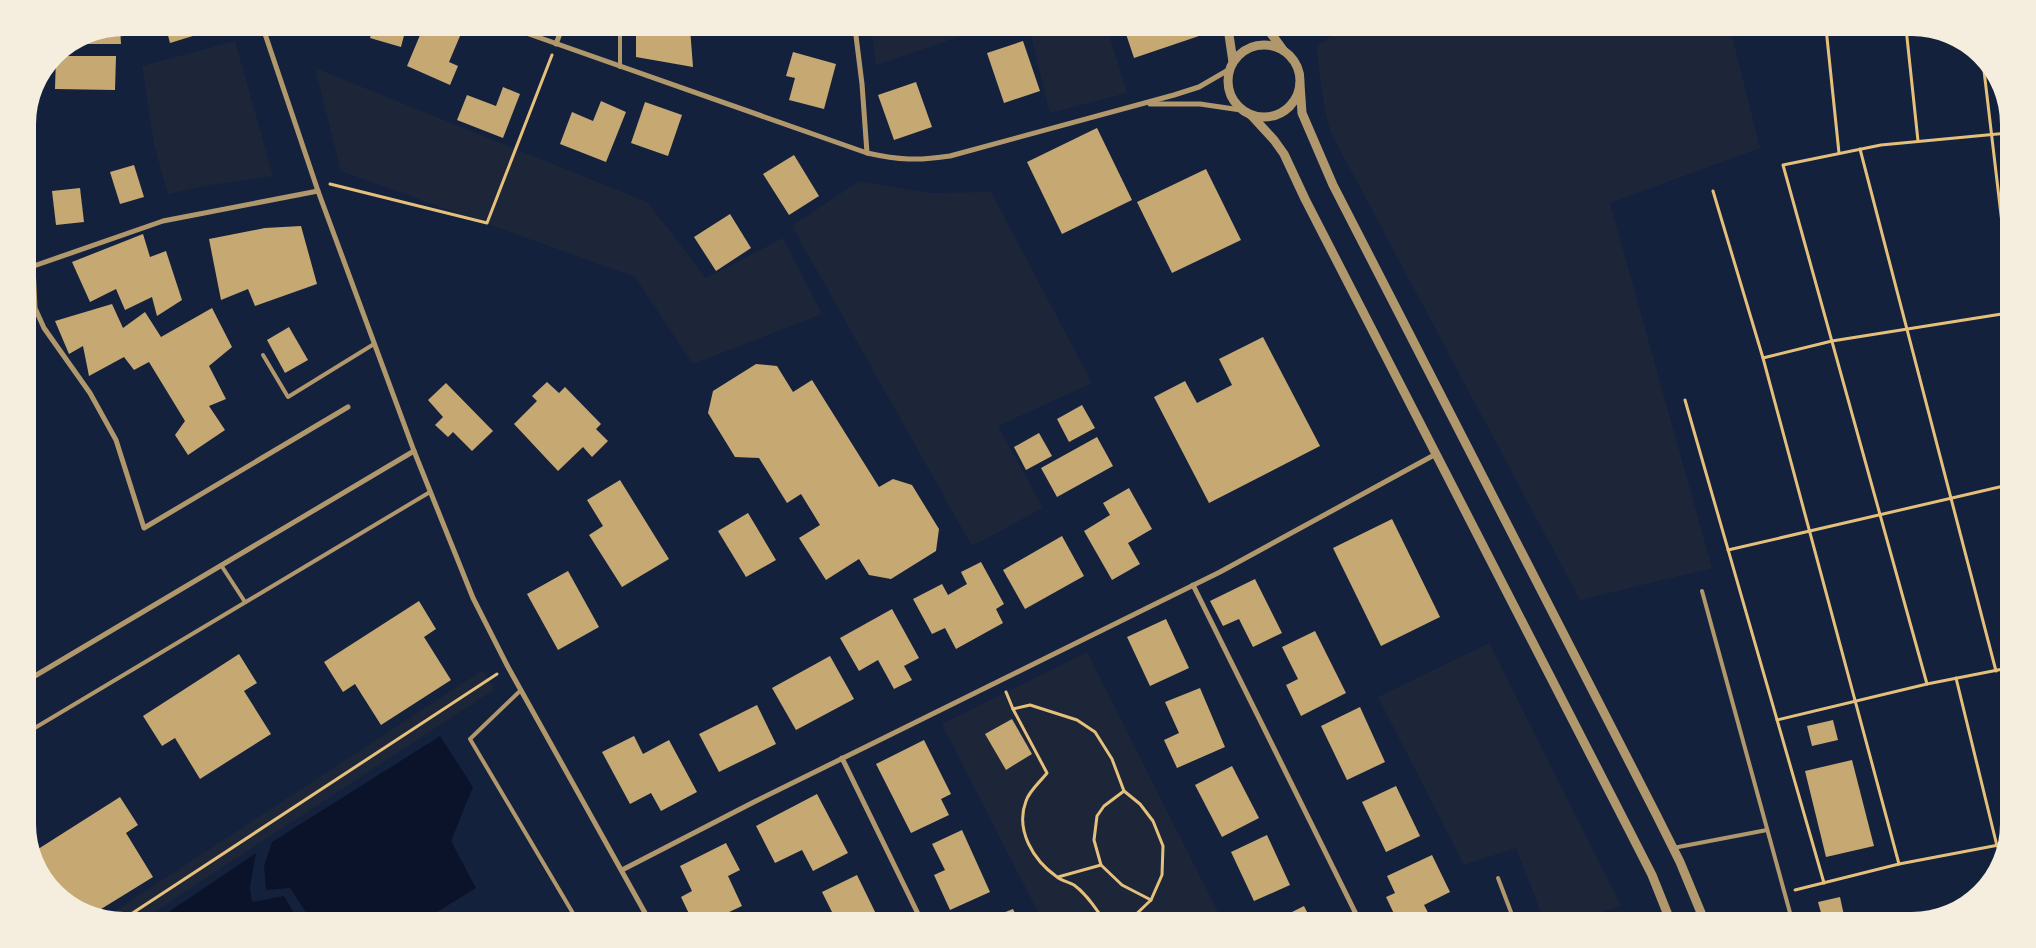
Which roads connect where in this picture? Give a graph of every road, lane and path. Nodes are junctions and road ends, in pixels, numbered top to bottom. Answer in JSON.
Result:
{"nodes":[{"id":1,"x":266,"y":36,"type":"edge"},
{"id":2,"x":534,"y":36,"type":"edge"},
{"id":3,"x":559,"y":36,"type":"edge"},
{"id":4,"x":620,"y":36,"type":"edge"},
{"id":5,"x":856,"y":36,"type":"edge"},
{"id":6,"x":1229,"y":36,"type":"edge"},
{"id":7,"x":1273,"y":36,"type":"edge"},
{"id":8,"x":1827,"y":36,"type":"edge"},
{"id":9,"x":1907,"y":36,"type":"edge"},
{"id":10,"x":556,"y":44,"type":"junction"},
{"id":11,"x":1283,"y":50,"type":"junction"},
{"id":12,"x":1231,"y":66,"type":"junction"},
{"id":13,"x":620,"y":67,"type":"junction"},
{"id":14,"x":1985,"y":75,"type":"edge"},
{"id":15,"x":1300,"y":84,"type":"junction"},
{"id":16,"x":1142,"y":104,"type":"junction"},
{"id":17,"x":1241,"y":110,"type":"junction"},
{"id":18,"x":1252,"y":116,"type":"junction"},
{"id":19,"x":2000,"y":134,"type":"edge"},
{"id":20,"x":1992,"y":135,"type":"junction"},
{"id":21,"x":1918,"y":142,"type":"junction"},
{"id":22,"x":1860,"y":149,"type":"junction"},
{"id":23,"x":867,"y":153,"type":"junction"},
{"id":24,"x":1838,"y":153,"type":"junction"},
{"id":25,"x":314,"y":180,"type":"junction"},
{"id":26,"x":318,"y":191,"type":"junction"},
{"id":27,"x":1713,"y":191,"type":"dead end"},
{"id":28,"x":2000,"y":204,"type":"edge"},
{"id":29,"x":36,"y":265,"type":"edge"},
{"id":30,"x":36,"y":310,"type":"edge"},
{"id":31,"x":2000,"y":314,"type":"edge"},
{"id":32,"x":1907,"y":328,"type":"junction"},
{"id":33,"x":1832,"y":341,"type":"junction"},
{"id":34,"x":374,"y":344,"type":"junction"},
{"id":35,"x":263,"y":355,"type":"dead end"},
{"id":36,"x":1763,"y":358,"type":"junction"},
{"id":37,"x":1685,"y":400,"type":"dead end"},
{"id":38,"x":348,"y":407,"type":"dead end"},
{"id":39,"x":414,"y":450,"type":"junction"},
{"id":40,"x":1436,"y":454,"type":"junction"},
{"id":41,"x":2000,"y":487,"type":"edge"},
{"id":42,"x":430,"y":492,"type":"junction"},
{"id":43,"x":1951,"y":498,"type":"junction"},
{"id":44,"x":1880,"y":514,"type":"junction"},
{"id":45,"x":1810,"y":530,"type":"junction"},
{"id":46,"x":1728,"y":550,"type":"junction"},
{"id":47,"x":221,"y":565,"type":"junction"},
{"id":48,"x":1193,"y":585,"type":"junction"},
{"id":49,"x":1702,"y":591,"type":"dead end"},
{"id":50,"x":245,"y":602,"type":"junction"},
{"id":51,"x":508,"y":666,"type":"junction"},
{"id":52,"x":2000,"y":670,"type":"edge"},
{"id":53,"x":1996,"y":671,"type":"junction"},
{"id":54,"x":36,"y":675,"type":"edge"},
{"id":55,"x":1956,"y":678,"type":"junction"},
{"id":56,"x":1000,"y":680,"type":"junction"},
{"id":57,"x":1927,"y":684,"type":"junction"},
{"id":58,"x":522,"y":690,"type":"junction"},
{"id":59,"x":1855,"y":701,"type":"junction"},
{"id":60,"x":1013,"y":709,"type":"junction"},
{"id":61,"x":1778,"y":720,"type":"junction"},
{"id":62,"x":36,"y":727,"type":"edge"},
{"id":63,"x":842,"y":758,"type":"junction"},
{"id":64,"x":1124,"y":791,"type":"junction"},
{"id":65,"x":1767,"y":830,"type":"junction"},
{"id":66,"x":1997,"y":846,"type":"joint"},
{"id":67,"x":1673,"y":848,"type":"junction"},
{"id":68,"x":1899,"y":864,"type":"junction"},
{"id":69,"x":1101,"y":865,"type":"junction"},
{"id":70,"x":622,"y":870,"type":"junction"},
{"id":71,"x":1058,"y":878,"type":"junction"},
{"id":72,"x":1498,"y":878,"type":"dead end"},
{"id":73,"x":1824,"y":882,"type":"junction"},
{"id":74,"x":1785,"y":892,"type":"junction"},
{"id":75,"x":1151,"y":900,"type":"junction"},
{"id":76,"x":134,"y":912,"type":"edge"},
{"id":77,"x":572,"y":912,"type":"edge"},
{"id":78,"x":645,"y":912,"type":"edge"},
{"id":79,"x":916,"y":912,"type":"edge"},
{"id":80,"x":1098,"y":912,"type":"edge"},
{"id":81,"x":1138,"y":912,"type":"edge"},
{"id":82,"x":1355,"y":912,"type":"edge"},
{"id":83,"x":1511,"y":912,"type":"edge"},
{"id":84,"x":1667,"y":912,"type":"edge"},
{"id":85,"x":1701,"y":912,"type":"edge"},
{"id":86,"x":1790,"y":912,"type":"edge"}],
"edges":[{"from":1,"to":25,"type":"street"},
{"from":2,"to":10,"type":"street"},
{"from":3,"to":10,"type":"street"},
{"from":4,"to":13,"type":"lane"},
{"from":5,"to":23,"type":"street"},
{"from":6,"to":12,"type":"street"},
{"from":7,"to":11,"type":"street"},
{"from":8,"to":24,"type":"path"},
{"from":9,"to":21,"type":"path"},
{"from":10,"to":13,"type":"street"},
{"from":10,"to":25,"type":"path"},
{"from":11,"to":12,"type":"street"},
{"from":11,"to":15,"type":"street"},
{"from":12,"to":16,"type":"street"},
{"from":12,"to":17,"type":"street"},
{"from":13,"to":23,"type":"street"},
{"from":14,"to":20,"type":"path"},
{"from":15,"to":18,"type":"street"},
{"from":15,"to":67,"type":"street"},
{"from":16,"to":17,"type":"street"},
{"from":16,"to":23,"type":"street"},
{"from":17,"to":18,"type":"street"},
{"from":18,"to":40,"type":"street"},
{"from":19,"to":20,"type":"path"},
{"from":20,"to":21,"type":"path"},
{"from":20,"to":28,"type":"path"},
{"from":21,"to":22,"type":"path"},
{"from":22,"to":24,"type":"path"},
{"from":22,"to":32,"type":"path"},
{"from":24,"to":33,"type":"path"},
{"from":25,"to":26,"type":"street"},
{"from":26,"to":29,"type":"street"},
{"from":26,"to":34,"type":"street"},
{"from":27,"to":36,"type":"path"},
{"from":30,"to":38,"type":"street"},
{"from":31,"to":32,"type":"path"},
{"from":32,"to":33,"type":"path"},
{"from":32,"to":43,"type":"path"},
{"from":33,"to":36,"type":"path"},
{"from":33,"to":44,"type":"path"},
{"from":34,"to":35,"type":"lane"},
{"from":34,"to":39,"type":"street"},
{"from":36,"to":45,"type":"path"},
{"from":37,"to":46,"type":"path"},
{"from":39,"to":42,"type":"street"},
{"from":39,"to":47,"type":"street"},
{"from":40,"to":48,"type":"street"},
{"from":40,"to":84,"type":"street"},
{"from":41,"to":43,"type":"path"},
{"from":42,"to":50,"type":"lane"},
{"from":42,"to":51,"type":"street"},
{"from":43,"to":44,"type":"path"},
{"from":43,"to":53,"type":"path"},
{"from":44,"to":45,"type":"path"},
{"from":44,"to":57,"type":"path"},
{"from":45,"to":46,"type":"path"},
{"from":45,"to":59,"type":"path"},
{"from":46,"to":61,"type":"path"},
{"from":47,"to":50,"type":"lane"},
{"from":47,"to":54,"type":"street"},
{"from":48,"to":56,"type":"street"},
{"from":48,"to":82,"type":"street"},
{"from":49,"to":65,"type":"lane"},
{"from":50,"to":62,"type":"lane"},
{"from":51,"to":58,"type":"street"},
{"from":51,"to":76,"type":"path"},
{"from":52,"to":53,"type":"path"},
{"from":53,"to":55,"type":"path"},
{"from":55,"to":57,"type":"path"},
{"from":55,"to":66,"type":"path"},
{"from":56,"to":60,"type":"path"},
{"from":56,"to":63,"type":"street"},
{"from":57,"to":59,"type":"path"},
{"from":58,"to":70,"type":"street"},
{"from":58,"to":77,"type":"lane"},
{"from":59,"to":61,"type":"path"},
{"from":59,"to":68,"type":"path"},
{"from":60,"to":64,"type":"path"},
{"from":60,"to":71,"type":"path"},
{"from":61,"to":73,"type":"path"},
{"from":63,"to":70,"type":"street"},
{"from":63,"to":79,"type":"street"},
{"from":64,"to":69,"type":"path"},
{"from":64,"to":75,"type":"path"},
{"from":65,"to":67,"type":"lane"},
{"from":65,"to":74,"type":"lane"},
{"from":66,"to":68,"type":"path"},
{"from":67,"to":85,"type":"street"},
{"from":68,"to":73,"type":"path"},
{"from":69,"to":71,"type":"path"},
{"from":69,"to":75,"type":"path"},
{"from":70,"to":78,"type":"street"},
{"from":71,"to":80,"type":"path"},
{"from":72,"to":83,"type":"lane"},
{"from":73,"to":74,"type":"path"},
{"from":74,"to":86,"type":"lane"},
{"from":75,"to":81,"type":"path"}]}
